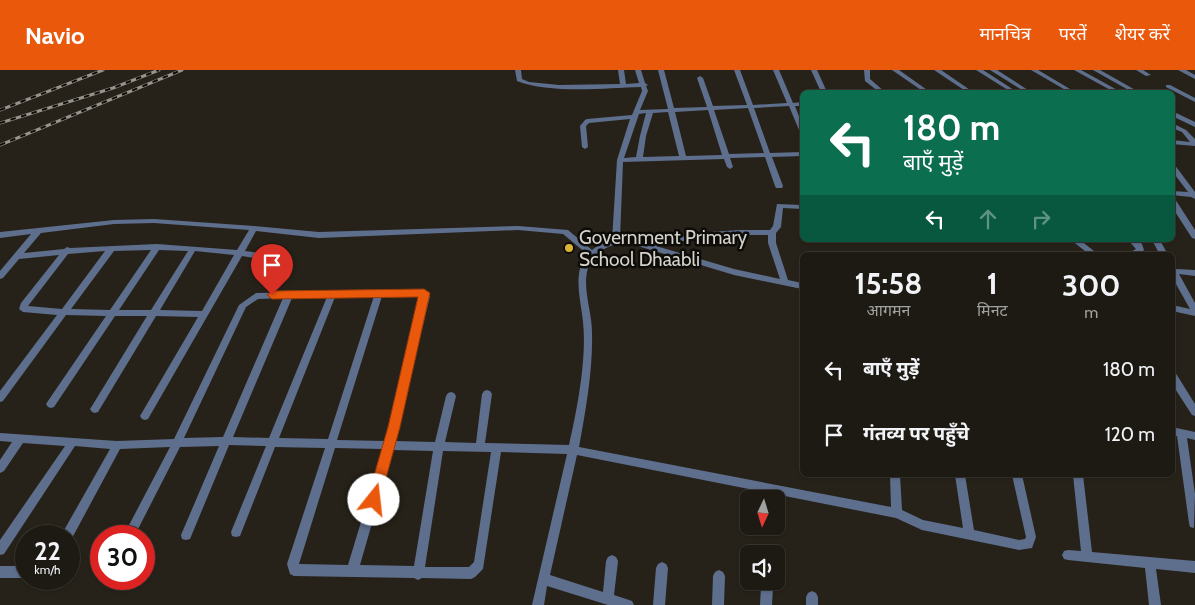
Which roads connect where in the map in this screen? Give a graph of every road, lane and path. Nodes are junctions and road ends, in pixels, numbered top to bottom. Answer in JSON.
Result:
{"nodes":[{"id":1,"x":518,"y":70,"type":"edge"},
{"id":2,"x":621,"y":70,"type":"edge"},
{"id":3,"x":638,"y":70,"type":"edge"},
{"id":4,"x":661,"y":70,"type":"edge"},
{"id":5,"x":737,"y":70,"type":"edge"},
{"id":6,"x":776,"y":70,"type":"edge"},
{"id":7,"x":814,"y":70,"type":"edge"},
{"id":8,"x":867,"y":70,"type":"edge"},
{"id":9,"x":895,"y":70,"type":"edge"},
{"id":10,"x":937,"y":70,"type":"edge"},
{"id":11,"x":979,"y":70,"type":"edge"},
{"id":12,"x":992,"y":70,"type":"edge"},
{"id":13,"x":1034,"y":70,"type":"edge"},
{"id":14,"x":1077,"y":70,"type":"edge"},
{"id":15,"x":1096,"y":70,"type":"edge"},
{"id":16,"x":1139,"y":70,"type":"edge"},
{"id":17,"x":1181,"y":70,"type":"edge"},
{"id":18,"x":699,"y":73,"type":"edge"},
{"id":19,"x":1148,"y":75,"type":"dead end"},
{"id":20,"x":1195,"y":77,"type":"edge"},
{"id":21,"x":623,"y":85,"type":"junction"},
{"id":22,"x":645,"y":85,"type":"junction"},
{"id":23,"x":1168,"y":86,"type":"dead end"},
{"id":24,"x":823,"y":90,"type":"edge"},
{"id":25,"x":880,"y":90,"type":"edge"},
{"id":26,"x":925,"y":90,"type":"edge"},
{"id":27,"x":967,"y":90,"type":"edge"},
{"id":28,"x":1011,"y":90,"type":"edge"},
{"id":29,"x":1025,"y":90,"type":"edge"},
{"id":30,"x":1069,"y":90,"type":"edge"},
{"id":31,"x":1114,"y":90,"type":"edge"},
{"id":32,"x":1129,"y":90,"type":"edge"},
{"id":33,"x":1195,"y":100,"type":"edge"},
{"id":34,"x":792,"y":104,"type":"junction"},
{"id":35,"x":800,"y":104,"type":"edge"},
{"id":36,"x":751,"y":106,"type":"junction"},
{"id":37,"x":710,"y":108,"type":"junction"},
{"id":38,"x":670,"y":110,"type":"junction"},
{"id":39,"x":650,"y":111,"type":"junction"},
{"id":40,"x":635,"y":114,"type":"junction"},
{"id":41,"x":1175,"y":115,"type":"edge"},
{"id":42,"x":800,"y":125,"type":"edge"},
{"id":43,"x":1175,"y":126,"type":"edge"},
{"id":44,"x":1195,"y":126,"type":"edge"},
{"id":45,"x":1184,"y":131,"type":"junction"},
{"id":46,"x":1175,"y":142,"type":"edge"},
{"id":47,"x":1195,"y":143,"type":"edge"},
{"id":48,"x":585,"y":146,"type":"dead end"},
{"id":49,"x":800,"y":154,"type":"edge"},
{"id":50,"x":768,"y":155,"type":"junction"},
{"id":51,"x":727,"y":157,"type":"junction"},
{"id":52,"x":683,"y":158,"type":"junction"},
{"id":53,"x":620,"y":160,"type":"junction"},
{"id":54,"x":639,"y":160,"type":"junction"},
{"id":55,"x":730,"y":167,"type":"dead end"},
{"id":56,"x":1175,"y":169,"type":"edge"},
{"id":57,"x":779,"y":186,"type":"dead end"},
{"id":58,"x":1175,"y":193,"type":"edge"},
{"id":59,"x":1194,"y":196,"type":"edge"},
{"id":60,"x":1175,"y":206,"type":"edge"},
{"id":61,"x":800,"y":207,"type":"edge"},
{"id":62,"x":254,"y":228,"type":"junction"},
{"id":63,"x":39,"y":230,"type":"junction"},
{"id":64,"x":0,"y":234,"type":"edge"},
{"id":65,"x":772,"y":234,"type":"junction"},
{"id":66,"x":1195,"y":236,"type":"edge"},
{"id":67,"x":616,"y":240,"type":"junction"},
{"id":68,"x":1078,"y":242,"type":"edge"},
{"id":69,"x":1134,"y":242,"type":"edge"},
{"id":70,"x":648,"y":245,"type":"junction"},
{"id":71,"x":157,"y":248,"type":"junction"},
{"id":72,"x":111,"y":249,"type":"junction"},
{"id":73,"x":67,"y":250,"type":"junction"},
{"id":74,"x":192,"y":250,"type":"junction"},
{"id":75,"x":239,"y":251,"type":"junction"},
{"id":76,"x":1091,"y":252,"type":"edge"},
{"id":77,"x":1136,"y":252,"type":"edge"},
{"id":78,"x":593,"y":255,"type":"junction"},
{"id":79,"x":19,"y":256,"type":"junction"},
{"id":80,"x":279,"y":259,"type":"dead end"},
{"id":81,"x":1175,"y":270,"type":"edge"},
{"id":82,"x":1175,"y":274,"type":"edge"},
{"id":83,"x":1195,"y":274,"type":"edge"},
{"id":84,"x":0,"y":276,"type":"edge"},
{"id":85,"x":785,"y":282,"type":"junction"},
{"id":86,"x":800,"y":286,"type":"edge"},
{"id":87,"x":378,"y":293,"type":"junction"},
{"id":88,"x":332,"y":294,"type":"junction"},
{"id":89,"x":289,"y":295,"type":"junction"},
{"id":90,"x":1175,"y":308,"type":"edge"},
{"id":91,"x":1195,"y":311,"type":"edge"},
{"id":92,"x":64,"y":312,"type":"junction"},
{"id":93,"x":113,"y":313,"type":"junction"},
{"id":94,"x":155,"y":313,"type":"junction"},
{"id":95,"x":203,"y":314,"type":"junction"},
{"id":96,"x":1175,"y":379,"type":"edge"},
{"id":97,"x":487,"y":394,"type":"dead end"},
{"id":98,"x":451,"y":396,"type":"dead end"},
{"id":99,"x":0,"y":398,"type":"edge"},
{"id":100,"x":51,"y":404,"type":"dead end"},
{"id":101,"x":95,"y":409,"type":"dead end"},
{"id":102,"x":1195,"y":412,"type":"edge"},
{"id":103,"x":145,"y":416,"type":"dead end"},
{"id":104,"x":1177,"y":432,"type":"edge"},
{"id":105,"x":1195,"y":436,"type":"edge"},
{"id":106,"x":0,"y":438,"type":"edge"},
{"id":107,"x":20,"y":439,"type":"junction"},
{"id":108,"x":226,"y":441,"type":"junction"},
{"id":109,"x":72,"y":443,"type":"junction"},
{"id":110,"x":177,"y":443,"type":"junction"},
{"id":111,"x":274,"y":443,"type":"junction"},
{"id":112,"x":329,"y":444,"type":"junction"},
{"id":113,"x":118,"y":445,"type":"junction"},
{"id":114,"x":389,"y":446,"type":"junction"},
{"id":115,"x":439,"y":446,"type":"junction"},
{"id":116,"x":480,"y":448,"type":"junction"},
{"id":117,"x":497,"y":448,"type":"junction"},
{"id":118,"x":574,"y":450,"type":"junction"},
{"id":119,"x":0,"y":468,"type":"edge"},
{"id":120,"x":895,"y":477,"type":"edge"},
{"id":121,"x":960,"y":477,"type":"edge"},
{"id":122,"x":1017,"y":477,"type":"edge"},
{"id":123,"x":1078,"y":477,"type":"edge"},
{"id":124,"x":872,"y":508,"type":"joint"},
{"id":125,"x":892,"y":512,"type":"junction"},
{"id":126,"x":1194,"y":523,"type":"edge"},
{"id":127,"x":73,"y":525,"type":"edge"},
{"id":128,"x":135,"y":525,"type":"edge"},
{"id":129,"x":236,"y":532,"type":"dead end"},
{"id":130,"x":186,"y":535,"type":"dead end"},
{"id":131,"x":968,"y":535,"type":"junction"},
{"id":132,"x":0,"y":550,"type":"edge"},
{"id":133,"x":1068,"y":555,"type":"dead end"},
{"id":134,"x":1087,"y":557,"type":"junction"},
{"id":135,"x":612,"y":561,"type":"dead end"},
{"id":136,"x":1150,"y":563,"type":"junction"},
{"id":137,"x":1195,"y":567,"type":"edge"},
{"id":138,"x":662,"y":568,"type":"dead end"},
{"id":139,"x":0,"y":572,"type":"edge"},
{"id":140,"x":15,"y":572,"type":"edge"},
{"id":141,"x":352,"y":572,"type":"junction"},
{"id":142,"x":418,"y":574,"type":"junction"},
{"id":143,"x":719,"y":576,"type":"dead end"},
{"id":144,"x":543,"y":579,"type":"junction"},
{"id":145,"x":767,"y":590,"type":"edge"},
{"id":146,"x":608,"y":599,"type":"junction"},
{"id":147,"x":538,"y":605,"type":"edge"},
{"id":148,"x":628,"y":605,"type":"edge"},
{"id":149,"x":659,"y":605,"type":"edge"},
{"id":150,"x":718,"y":605,"type":"edge"},
{"id":151,"x":766,"y":605,"type":"edge"},
{"id":152,"x":1154,"y":605,"type":"edge"}],
"edges":[{"from":1,"to":21,"type":"street"},
{"from":2,"to":21,"type":"street"},
{"from":3,"to":22,"type":"street"},
{"from":4,"to":38,"type":"street"},
{"from":5,"to":36,"type":"street"},
{"from":6,"to":34,"type":"street"},
{"from":7,"to":24,"type":"street"},
{"from":8,"to":25,"type":"street"},
{"from":9,"to":26,"type":"street"},
{"from":10,"to":27,"type":"street"},
{"from":11,"to":28,"type":"street"},
{"from":12,"to":29,"type":"street"},
{"from":13,"to":30,"type":"street"},
{"from":14,"to":31,"type":"street"},
{"from":15,"to":32,"type":"street"},
{"from":16,"to":19,"type":"street"},
{"from":17,"to":20,"type":"street"},
{"from":18,"to":37,"type":"street"},
{"from":21,"to":22,"type":"street"},
{"from":22,"to":40,"type":"street"},
{"from":23,"to":33,"type":"street"},
{"from":34,"to":35,"type":"street"},
{"from":34,"to":36,"type":"street"},
{"from":34,"to":42,"type":"street"},
{"from":36,"to":37,"type":"street"},
{"from":36,"to":50,"type":"street"},
{"from":37,"to":38,"type":"street"},
{"from":37,"to":51,"type":"street"},
{"from":38,"to":39,"type":"street"},
{"from":38,"to":52,"type":"street"},
{"from":39,"to":40,"type":"street"},
{"from":39,"to":54,"type":"street"},
{"from":40,"to":48,"type":"street"},
{"from":40,"to":53,"type":"street"},
{"from":41,"to":44,"type":"street"},
{"from":43,"to":45,"type":"street"},
{"from":44,"to":45,"type":"street"},
{"from":45,"to":47,"type":"street"},
{"from":46,"to":47,"type":"street"},
{"from":49,"to":50,"type":"street"},
{"from":50,"to":51,"type":"street"},
{"from":50,"to":57,"type":"street"},
{"from":51,"to":52,"type":"street"},
{"from":51,"to":55,"type":"street"},
{"from":52,"to":54,"type":"street"},
{"from":53,"to":54,"type":"street"},
{"from":53,"to":67,"type":"street"},
{"from":56,"to":59,"type":"street"},
{"from":58,"to":59,"type":"street"},
{"from":60,"to":66,"type":"street"},
{"from":61,"to":65,"type":"street"},
{"from":62,"to":63,"type":"street"},
{"from":62,"to":75,"type":"street"},
{"from":62,"to":78,"type":"street"},
{"from":63,"to":64,"type":"street"},
{"from":63,"to":79,"type":"street"},
{"from":65,"to":70,"type":"street"},
{"from":65,"to":85,"type":"street"},
{"from":67,"to":70,"type":"street"},
{"from":67,"to":78,"type":"street"},
{"from":68,"to":76,"type":"street"},
{"from":69,"to":77,"type":"street"},
{"from":70,"to":85,"type":"street"},
{"from":71,"to":72,"type":"street"},
{"from":71,"to":74,"type":"street"},
{"from":71,"to":93,"type":"street"},
{"from":72,"to":73,"type":"street"},
{"from":72,"to":92,"type":"street"},
{"from":73,"to":79,"type":"street"},
{"from":73,"to":92,"type":"street"},
{"from":74,"to":75,"type":"street"},
{"from":74,"to":94,"type":"street"},
{"from":75,"to":80,"type":"street"},
{"from":75,"to":95,"type":"street"},
{"from":78,"to":118,"type":"street"},
{"from":79,"to":84,"type":"street"},
{"from":81,"to":83,"type":"street"},
{"from":82,"to":91,"type":"street"},
{"from":85,"to":86,"type":"street"},
{"from":87,"to":88,"type":"street"},
{"from":87,"to":112,"type":"street"},
{"from":87,"to":114,"type":"street"},
{"from":88,"to":89,"type":"street"},
{"from":88,"to":111,"type":"street"},
{"from":89,"to":108,"type":"street"},
{"from":89,"to":110,"type":"street"},
{"from":90,"to":91,"type":"street"},
{"from":92,"to":93,"type":"street"},
{"from":92,"to":99,"type":"street"},
{"from":93,"to":94,"type":"street"},
{"from":93,"to":100,"type":"street"},
{"from":94,"to":95,"type":"street"},
{"from":94,"to":101,"type":"street"},
{"from":95,"to":103,"type":"street"},
{"from":96,"to":102,"type":"street"},
{"from":97,"to":116,"type":"street"},
{"from":98,"to":115,"type":"street"},
{"from":104,"to":105,"type":"street"},
{"from":104,"to":126,"type":"street"},
{"from":106,"to":107,"type":"street"},
{"from":107,"to":109,"type":"street"},
{"from":107,"to":119,"type":"street"},
{"from":108,"to":110,"type":"street"},
{"from":108,"to":111,"type":"street"},
{"from":108,"to":130,"type":"street"},
{"from":109,"to":113,"type":"street"},
{"from":109,"to":132,"type":"street"},
{"from":110,"to":113,"type":"street"},
{"from":110,"to":128,"type":"street"},
{"from":111,"to":112,"type":"street"},
{"from":111,"to":129,"type":"street"},
{"from":112,"to":114,"type":"street"},
{"from":112,"to":141,"type":"street"},
{"from":113,"to":127,"type":"street"},
{"from":114,"to":115,"type":"street"},
{"from":114,"to":141,"type":"street"},
{"from":115,"to":116,"type":"street"},
{"from":115,"to":142,"type":"street"},
{"from":116,"to":117,"type":"street"},
{"from":117,"to":118,"type":"street"},
{"from":117,"to":142,"type":"street"},
{"from":118,"to":124,"type":"street"},
{"from":118,"to":144,"type":"street"},
{"from":120,"to":125,"type":"street"},
{"from":121,"to":131,"type":"street"},
{"from":122,"to":131,"type":"street"},
{"from":123,"to":134,"type":"street"},
{"from":124,"to":125,"type":"street"},
{"from":125,"to":131,"type":"street"},
{"from":133,"to":134,"type":"street"},
{"from":134,"to":136,"type":"street"},
{"from":135,"to":146,"type":"street"},
{"from":136,"to":137,"type":"street"},
{"from":136,"to":152,"type":"street"},
{"from":138,"to":149,"type":"street"},
{"from":139,"to":140,"type":"street"},
{"from":141,"to":142,"type":"street"},
{"from":143,"to":150,"type":"street"},
{"from":144,"to":146,"type":"street"},
{"from":144,"to":147,"type":"street"},
{"from":145,"to":151,"type":"street"},
{"from":146,"to":148,"type":"street"}]}
